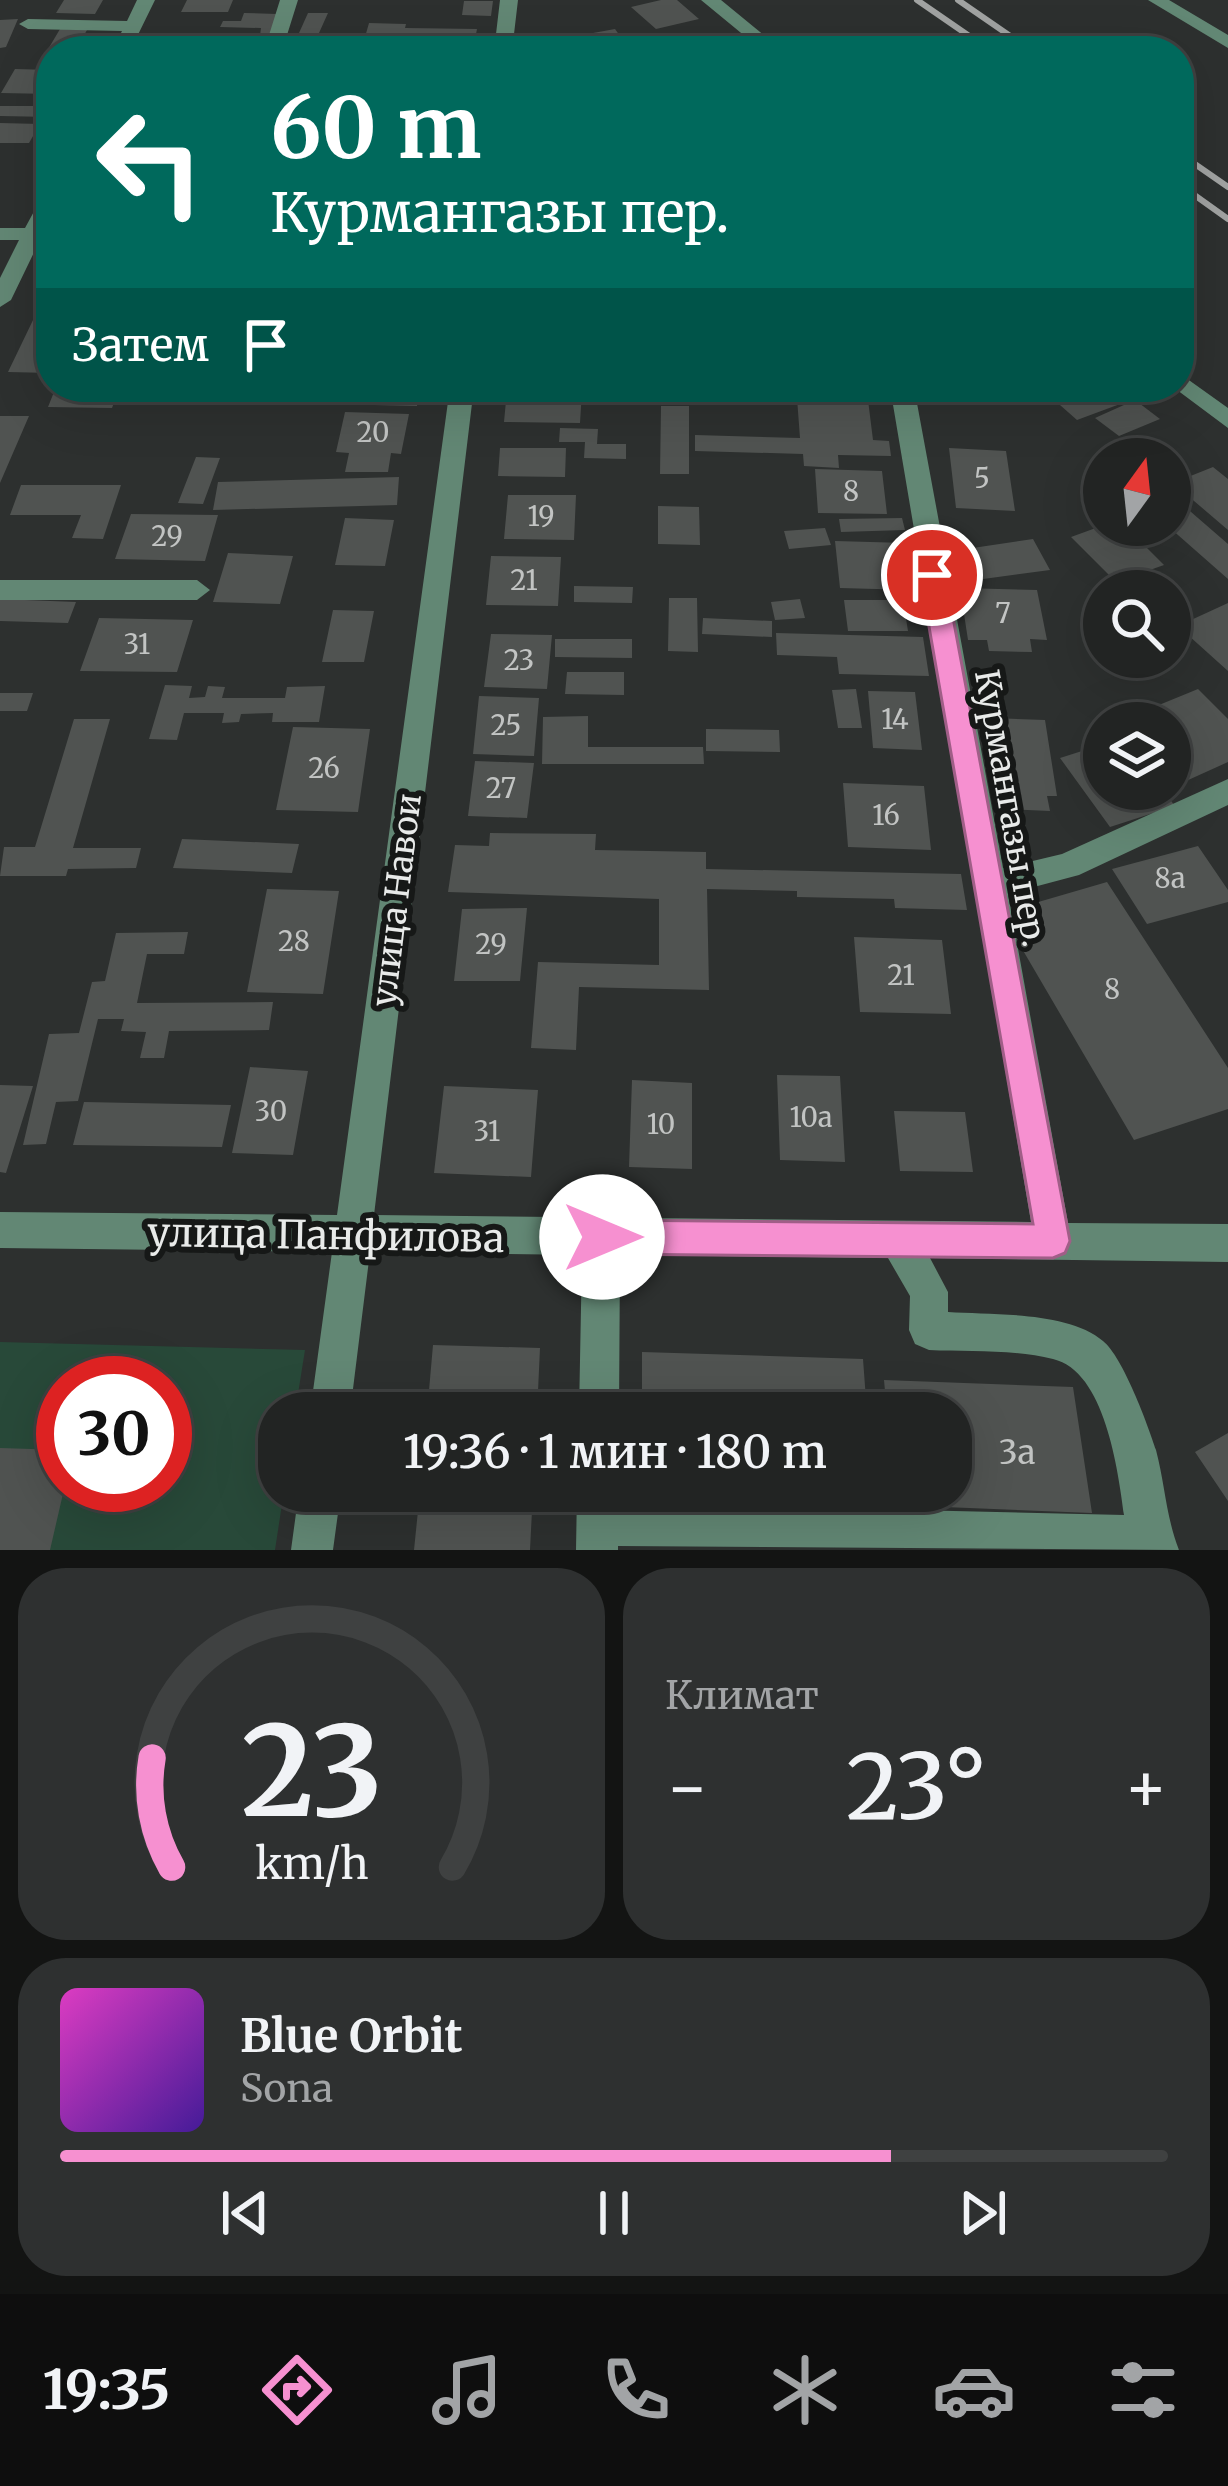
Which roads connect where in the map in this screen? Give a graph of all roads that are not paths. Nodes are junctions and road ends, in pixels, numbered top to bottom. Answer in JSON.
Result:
{"nodes":[{"id":1,"x":146,"y":0,"type":"edge"},
{"id":2,"x":289,"y":0,"type":"edge"},
{"id":3,"x":509,"y":0,"type":"edge"},
{"id":4,"x":710,"y":0,"type":"edge"},
{"id":5,"x":1156,"y":0,"type":"edge"},
{"id":6,"x":1228,"y":21,"type":"edge"},
{"id":7,"x":28,"y":24,"type":"dead end"},
{"id":8,"x":133,"y":26,"type":"junction"},
{"id":9,"x":1202,"y":28,"type":"junction"},
{"id":10,"x":128,"y":36,"type":"edge"},
{"id":11,"x":278,"y":36,"type":"edge"},
{"id":12,"x":505,"y":36,"type":"edge"},
{"id":13,"x":755,"y":36,"type":"edge"},
{"id":14,"x":1228,"y":43,"type":"edge"},
{"id":15,"x":0,"y":234,"type":"edge"},
{"id":16,"x":36,"y":234,"type":"edge"},
{"id":17,"x":36,"y":243,"type":"edge"},
{"id":18,"x":0,"y":300,"type":"edge"},
{"id":19,"x":1194,"y":392,"type":"edge"},
{"id":20,"x":460,"y":402,"type":"edge"},
{"id":21,"x":905,"y":402,"type":"edge"},
{"id":22,"x":1228,"y":420,"type":"edge"},
{"id":23,"x":0,"y":590,"type":"edge"},
{"id":24,"x":197,"y":590,"type":"dead end"},
{"id":25,"x":1228,"y":791,"type":"edge"},
{"id":26,"x":989,"y":885,"type":"junction"},
{"id":27,"x":0,"y":1230,"type":"edge"},
{"id":28,"x":353,"y":1237,"type":"junction"},
{"id":29,"x":602,"y":1237,"type":"junction"},
{"id":30,"x":898,"y":1240,"type":"junction"},
{"id":31,"x":1053,"y":1241,"type":"junction"},
{"id":32,"x":1228,"y":1243,"type":"edge"},
{"id":33,"x":333,"y":1392,"type":"edge"},
{"id":34,"x":599,"y":1392,"type":"edge"},
{"id":35,"x":317,"y":1512,"type":"edge"},
{"id":36,"x":598,"y":1522,"type":"edge"},
{"id":37,"x":1154,"y":1543,"type":"edge"},
{"id":38,"x":312,"y":1550,"type":"edge"}],
"edges":[{"from":1,"to":8,"type":"street"},
{"from":2,"to":11,"type":"street"},
{"from":3,"to":12,"type":"street"},
{"from":4,"to":13,"type":"street"},
{"from":5,"to":9,"type":"street"},
{"from":6,"to":9,"type":"street"},
{"from":7,"to":8,"type":"street"},
{"from":8,"to":10,"type":"street"},
{"from":9,"to":14,"type":"street"},
{"from":15,"to":16,"type":"street"},
{"from":17,"to":18,"type":"street"},
{"from":19,"to":22,"type":"street"},
{"from":20,"to":28,"type":"street","name":"улица Навои"},
{"from":21,"to":26,"type":"street","name":"Курмангазы пер."},
{"from":23,"to":24,"type":"street"},
{"from":25,"to":26,"type":"street"},
{"from":26,"to":31,"type":"street","name":"Курмангазы пер."},
{"from":27,"to":28,"type":"street","name":"улица Панфилова"},
{"from":28,"to":29,"type":"street","name":"улица Панфилова"},
{"from":28,"to":33,"type":"street","name":"улица Навои"},
{"from":29,"to":30,"type":"street","name":"улица Панфилова"},
{"from":29,"to":34,"type":"street"},
{"from":30,"to":31,"type":"street","name":"улица Панфилова"},
{"from":30,"to":37,"type":"street"},
{"from":31,"to":32,"type":"street","name":"улица Панфилова"},
{"from":35,"to":38,"type":"street"},
{"from":36,"to":37,"type":"street"}]}
